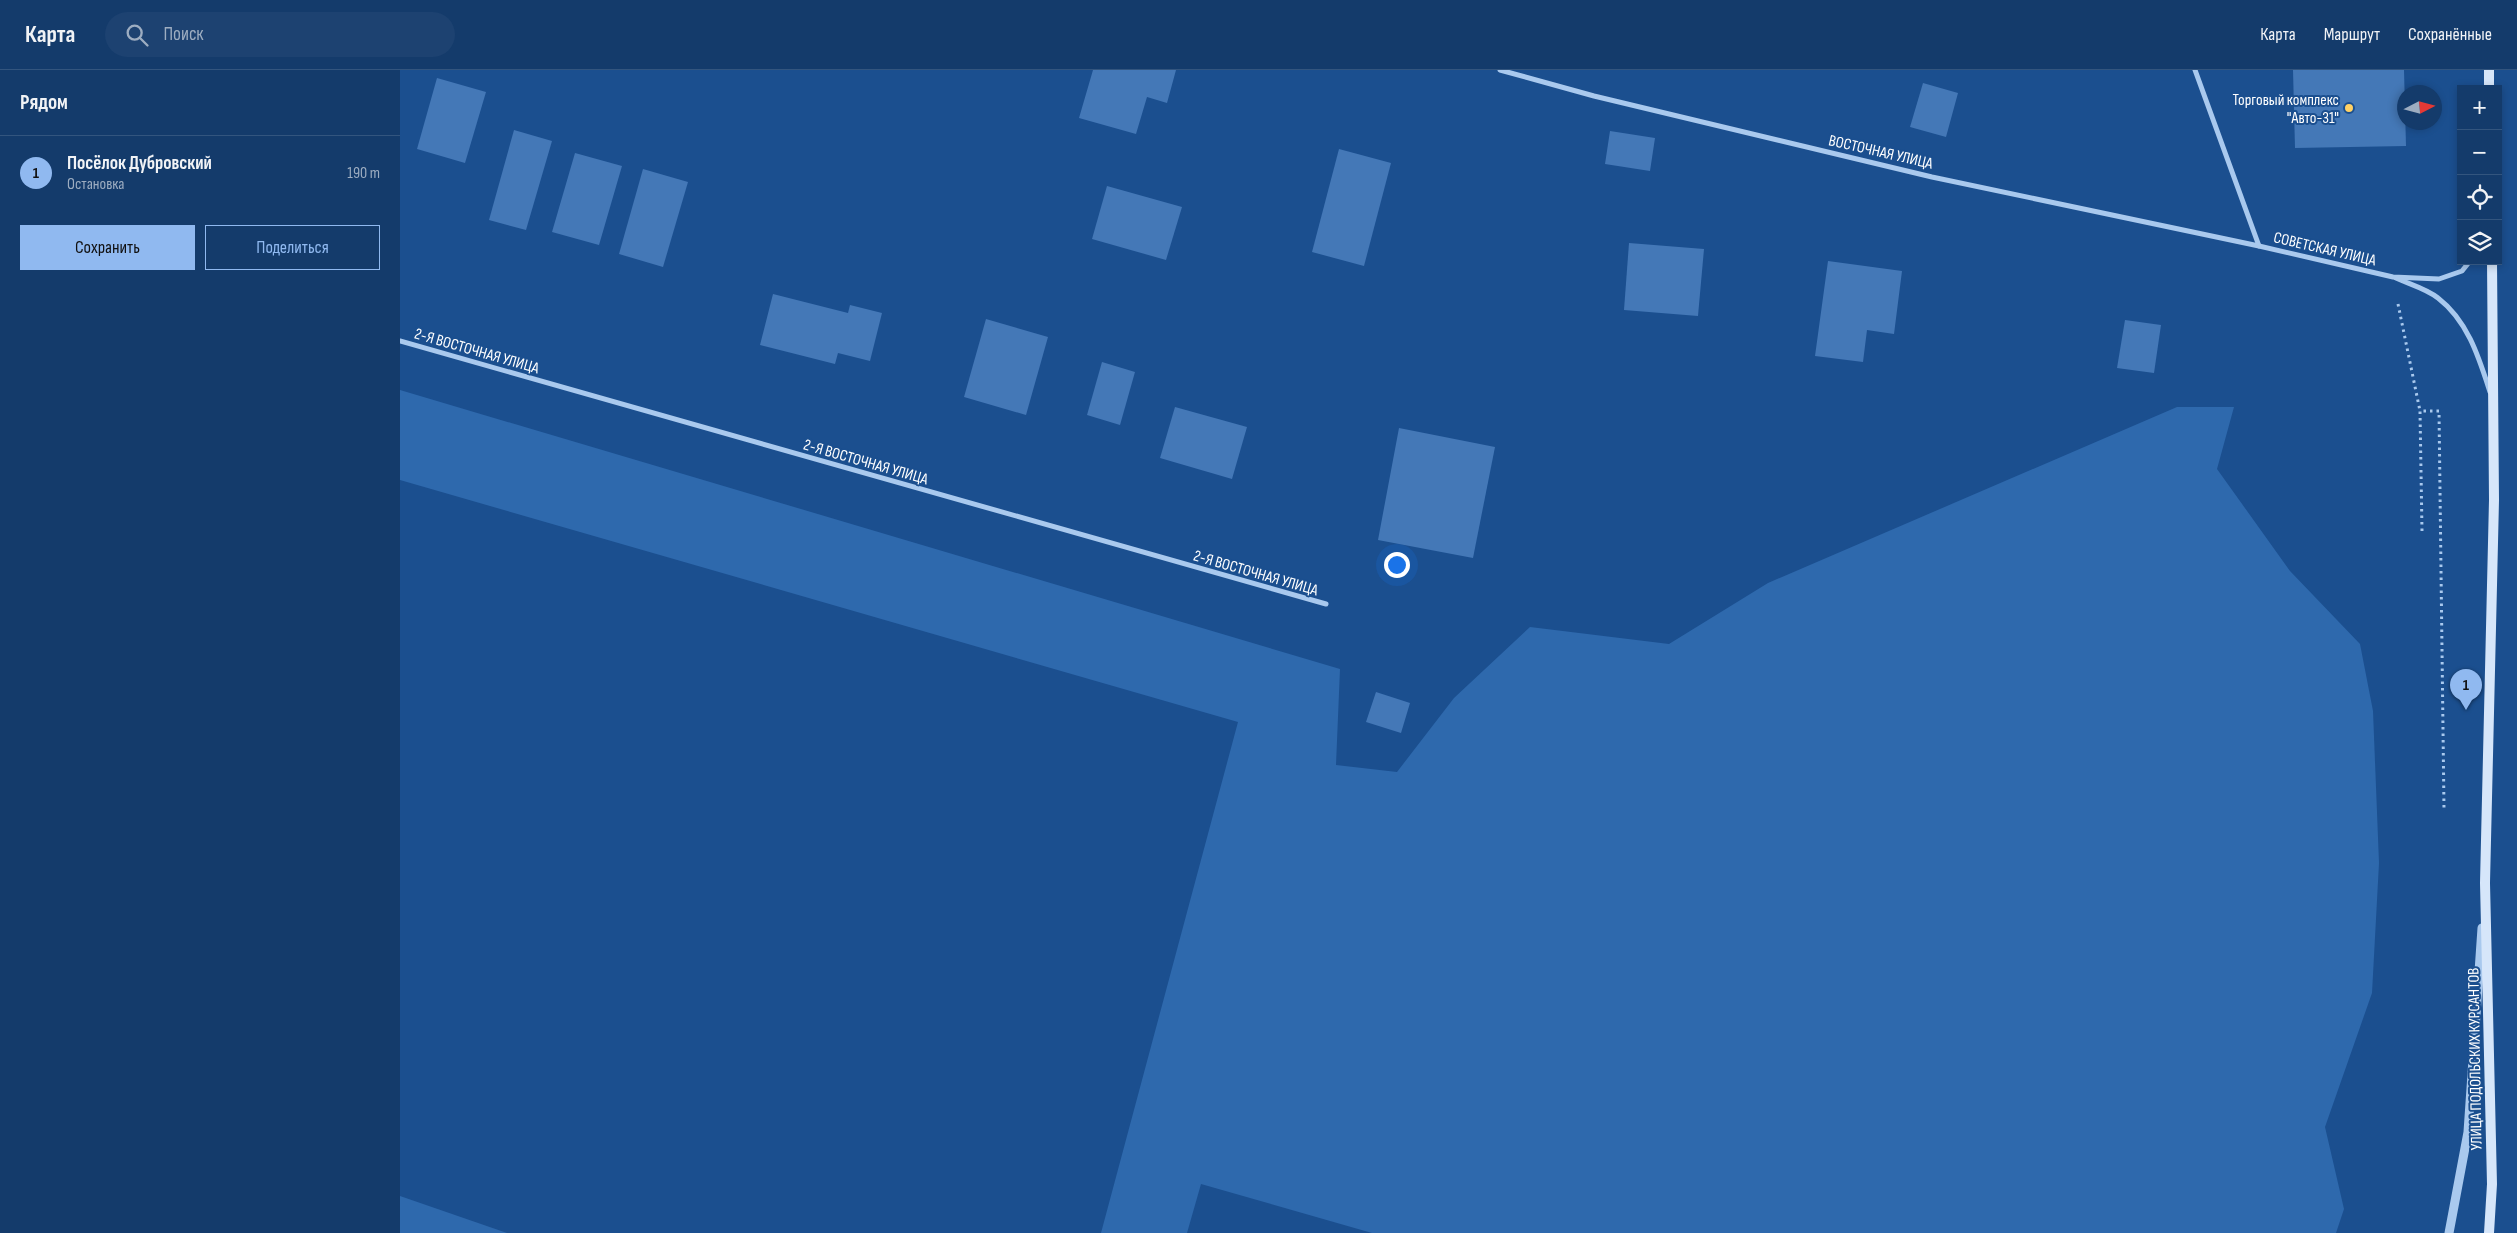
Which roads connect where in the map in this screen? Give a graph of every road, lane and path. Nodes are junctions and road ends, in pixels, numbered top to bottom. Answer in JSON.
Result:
{"nodes":[{"id":1,"x":1500,"y":70,"type":"edge"},
{"id":2,"x":2195,"y":70,"type":"edge"},
{"id":3,"x":2489,"y":70,"type":"edge"},
{"id":4,"x":2490,"y":85,"type":"edge"},
{"id":5,"x":2259,"y":246,"type":"junction"},
{"id":6,"x":2467,"y":265,"type":"edge"},
{"id":7,"x":2492,"y":265,"type":"edge"},
{"id":8,"x":2393,"y":277,"type":"junction"},
{"id":9,"x":400,"y":341,"type":"edge"},
{"id":10,"x":2493,"y":403,"type":"junction"},
{"id":11,"x":2420,"y":411,"type":"junction"},
{"id":12,"x":2422,"y":530,"type":"dead end"},
{"id":13,"x":1326,"y":604,"type":"dead end"},
{"id":14,"x":2444,"y":809,"type":"dead end"},
{"id":15,"x":2485,"y":883,"type":"junction"},
{"id":16,"x":2449,"y":1233,"type":"edge"},
{"id":17,"x":2489,"y":1233,"type":"edge"}],
"edges":[{"from":1,"to":5,"type":"street","name":"ВОСТОЧНАЯ УЛИЦА"},
{"from":2,"to":5,"type":"street","name":"СОВЕТСКАЯ УЛИЦА"},
{"from":3,"to":4,"type":"main road"},
{"from":5,"to":8,"type":"street","name":"СОВЕТСКАЯ УЛИЦА"},
{"from":6,"to":8,"type":"street"},
{"from":7,"to":10,"type":"main road","name":"УЛИЦА ПОДОЛЬСКИХ КУРСАНТОВ"},
{"from":8,"to":10,"type":"street"},
{"from":8,"to":11,"type":"path"},
{"from":9,"to":13,"type":"street","name":"2-Я ВОСТОЧНАЯ УЛИЦА"},
{"from":10,"to":15,"type":"main road","name":"УЛИЦА ПОДОЛЬСКИХ КУРСАНТОВ"},
{"from":11,"to":12,"type":"path"},
{"from":11,"to":14,"type":"path"},
{"from":15,"to":16,"type":"street"},
{"from":15,"to":17,"type":"main road","name":"УЛИЦА ПОДОЛЬСКИХ КУРСАНТОВ"}]}
